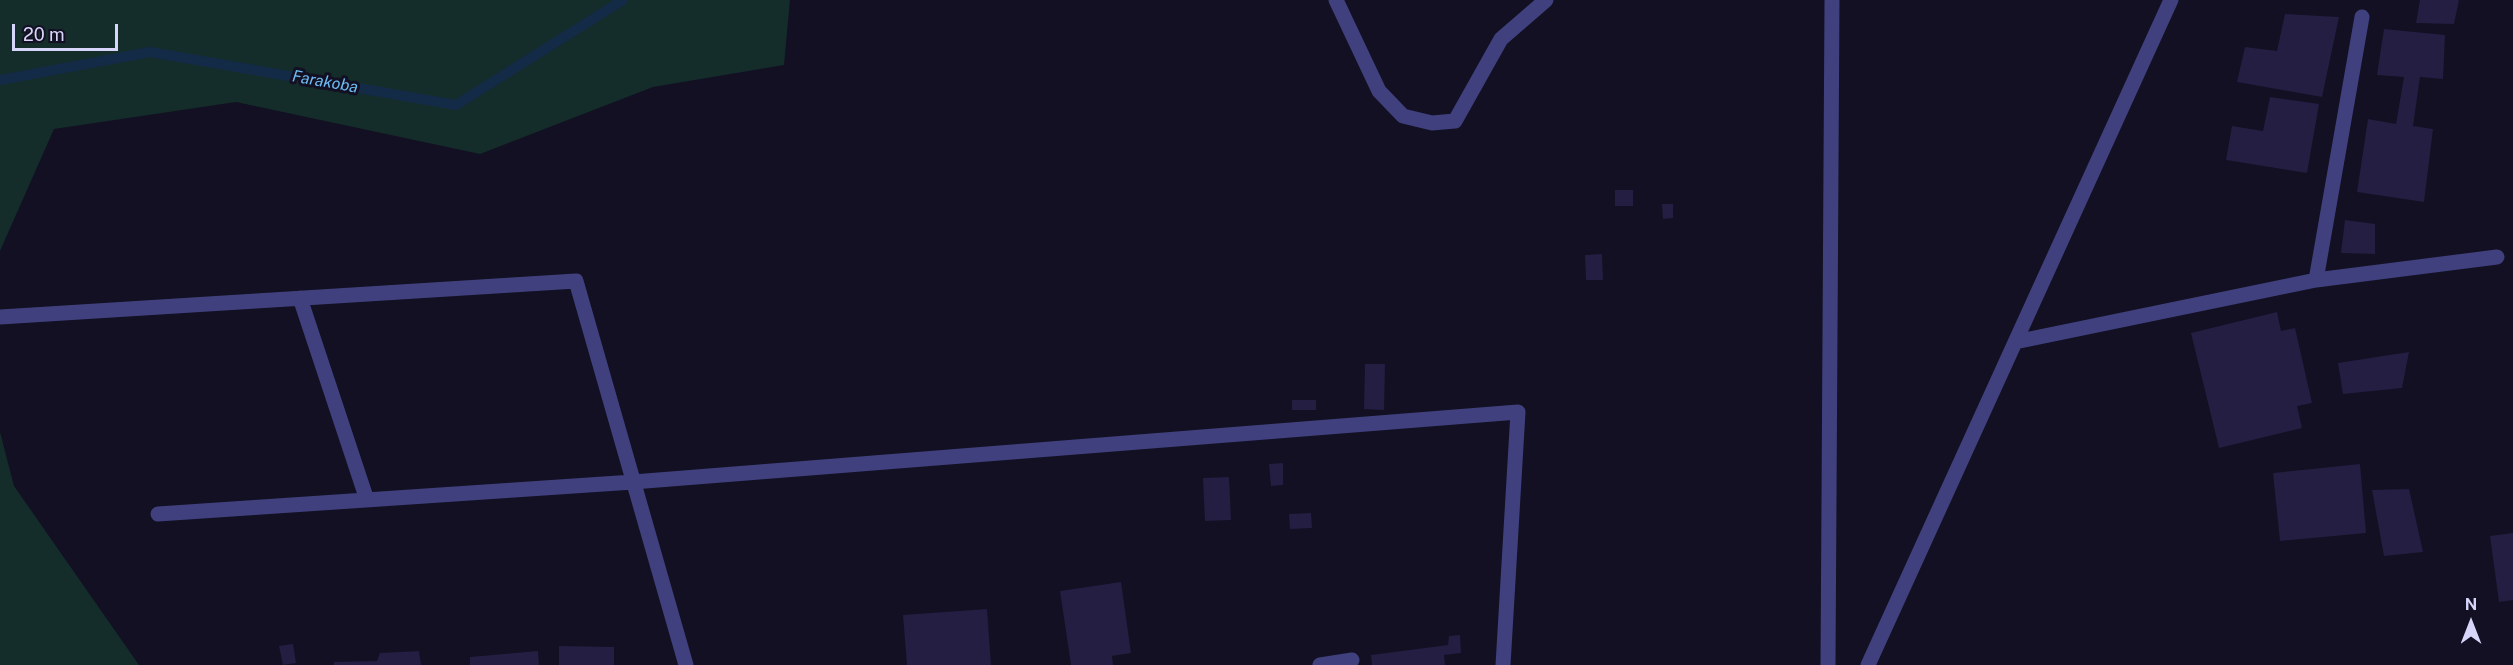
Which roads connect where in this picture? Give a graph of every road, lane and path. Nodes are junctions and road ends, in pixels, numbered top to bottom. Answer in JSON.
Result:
{"nodes":[{"id":1,"x":1336,"y":0,"type":"edge"},
{"id":2,"x":1546,"y":0,"type":"edge"},
{"id":3,"x":1832,"y":0,"type":"edge"},
{"id":4,"x":2170,"y":0,"type":"edge"},
{"id":5,"x":2362,"y":17,"type":"dead end"},
{"id":6,"x":2498,"y":257,"type":"dead end"},
{"id":7,"x":2316,"y":280,"type":"junction"},
{"id":8,"x":300,"y":298,"type":"junction"},
{"id":9,"x":0,"y":317,"type":"edge"},
{"id":10,"x":2015,"y":342,"type":"junction"},
{"id":11,"x":633,"y":482,"type":"junction"},
{"id":12,"x":367,"y":500,"type":"junction"},
{"id":13,"x":158,"y":514,"type":"dead end"},
{"id":14,"x":1352,"y":660,"type":"dead end"},
{"id":15,"x":686,"y":665,"type":"edge"},
{"id":16,"x":1320,"y":665,"type":"edge"},
{"id":17,"x":1503,"y":665,"type":"edge"},
{"id":18,"x":1828,"y":665,"type":"edge"},
{"id":19,"x":1868,"y":665,"type":"edge"}],
"edges":[{"from":1,"to":2,"type":"street"},
{"from":3,"to":18,"type":"street"},
{"from":4,"to":10,"type":"street"},
{"from":5,"to":7,"type":"street"},
{"from":6,"to":7,"type":"street"},
{"from":7,"to":10,"type":"street"},
{"from":8,"to":9,"type":"street"},
{"from":8,"to":11,"type":"street"},
{"from":8,"to":12,"type":"street"},
{"from":10,"to":19,"type":"street"},
{"from":11,"to":12,"type":"street"},
{"from":11,"to":15,"type":"street"},
{"from":11,"to":17,"type":"street"},
{"from":12,"to":13,"type":"street"},
{"from":14,"to":16,"type":"street"}]}
